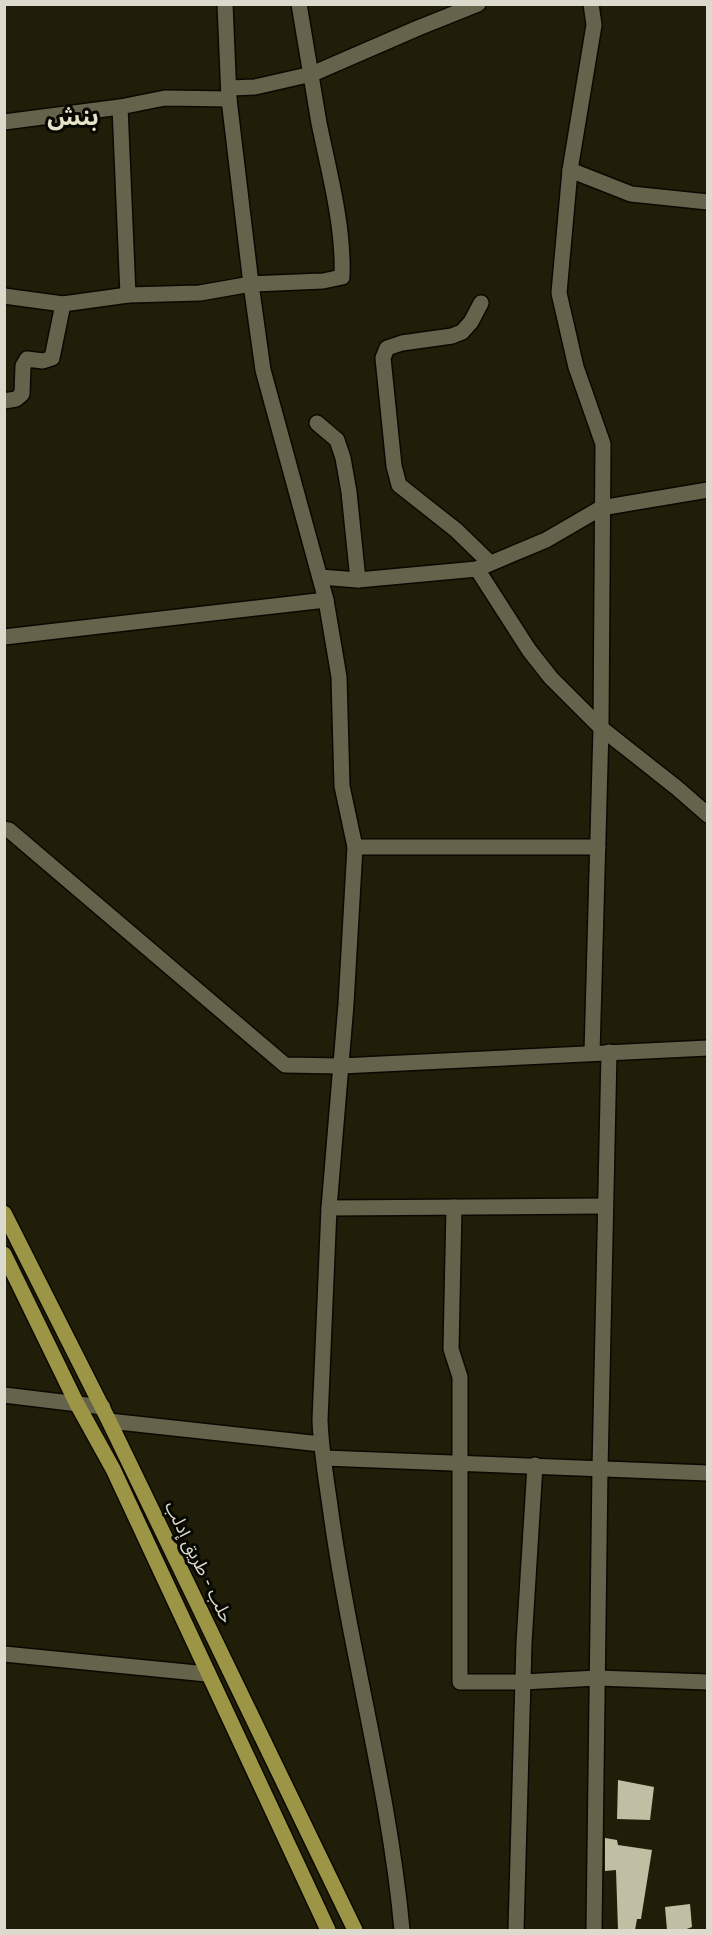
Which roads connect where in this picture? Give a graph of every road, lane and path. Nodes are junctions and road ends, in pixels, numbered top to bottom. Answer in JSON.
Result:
{"nodes":[{"id":1,"x":225,"y":4,"type":"edge"},
{"id":2,"x":299,"y":4,"type":"edge"},
{"id":3,"x":478,"y":4,"type":"edge"},
{"id":4,"x":591,"y":4,"type":"edge"},
{"id":5,"x":312,"y":74,"type":"junction"},
{"id":6,"x":230,"y":93,"type":"junction"},
{"id":7,"x":120,"y":107,"type":"junction"},
{"id":8,"x":4,"y":122,"type":"edge"},
{"id":9,"x":570,"y":170,"type":"junction"},
{"id":10,"x":708,"y":202,"type":"edge"},
{"id":11,"x":251,"y":284,"type":"junction"},
{"id":12,"x":128,"y":295,"type":"junction"},
{"id":13,"x":4,"y":296,"type":"edge"},
{"id":14,"x":480,"y":303,"type":"dead end"},
{"id":15,"x":63,"y":304,"type":"junction"},
{"id":16,"x":4,"y":401,"type":"edge"},
{"id":17,"x":317,"y":423,"type":"dead end"},
{"id":18,"x":708,"y":490,"type":"edge"},
{"id":19,"x":601,"y":508,"type":"junction"},
{"id":20,"x":484,"y":566,"type":"junction"},
{"id":21,"x":320,"y":577,"type":"junction"},
{"id":22,"x":358,"y":580,"type":"junction"},
{"id":23,"x":326,"y":600,"type":"junction"},
{"id":24,"x":4,"y":637,"type":"edge"},
{"id":25,"x":601,"y":728,"type":"junction"},
{"id":26,"x":708,"y":815,"type":"edge"},
{"id":27,"x":4,"y":829,"type":"edge"},
{"id":28,"x":355,"y":847,"type":"junction"},
{"id":29,"x":598,"y":847,"type":"junction"},
{"id":30,"x":708,"y":1048,"type":"edge"},
{"id":31,"x":592,"y":1053,"type":"junction"},
{"id":32,"x":609,"y":1053,"type":"junction"},
{"id":33,"x":341,"y":1066,"type":"junction"},
{"id":34,"x":605,"y":1206,"type":"junction"},
{"id":35,"x":454,"y":1207,"type":"junction"},
{"id":36,"x":329,"y":1208,"type":"junction"},
{"id":37,"x":4,"y":1213,"type":"edge"},
{"id":38,"x":4,"y":1254,"type":"edge"},
{"id":39,"x":4,"y":1395,"type":"edge"},
{"id":40,"x":77,"y":1404,"type":"junction"},
{"id":41,"x":106,"y":1414,"type":"junction"},
{"id":42,"x":322,"y":1451,"type":"junction"},
{"id":43,"x":460,"y":1462,"type":"junction"},
{"id":44,"x":535,"y":1465,"type":"junction"},
{"id":45,"x":600,"y":1469,"type":"junction"},
{"id":46,"x":708,"y":1473,"type":"edge"},
{"id":47,"x":4,"y":1654,"type":"edge"},
{"id":48,"x":207,"y":1674,"type":"junction"},
{"id":49,"x":597,"y":1678,"type":"junction"},
{"id":50,"x":523,"y":1682,"type":"junction"},
{"id":51,"x":708,"y":1682,"type":"edge"},
{"id":52,"x":328,"y":1930,"type":"edge"},
{"id":53,"x":355,"y":1930,"type":"edge"},
{"id":54,"x":402,"y":1930,"type":"edge"},
{"id":55,"x":516,"y":1930,"type":"edge"},
{"id":56,"x":594,"y":1930,"type":"edge"}],
"edges":[{"from":1,"to":6,"type":"street"},
{"from":2,"to":5,"type":"street"},
{"from":3,"to":5,"type":"street"},
{"from":4,"to":9,"type":"street"},
{"from":5,"to":6,"type":"street"},
{"from":5,"to":11,"type":"street"},
{"from":6,"to":7,"type":"street"},
{"from":6,"to":11,"type":"street"},
{"from":7,"to":8,"type":"street"},
{"from":7,"to":12,"type":"street"},
{"from":9,"to":10,"type":"street"},
{"from":9,"to":19,"type":"street"},
{"from":11,"to":12,"type":"street"},
{"from":11,"to":21,"type":"street"},
{"from":12,"to":15,"type":"street"},
{"from":13,"to":15,"type":"street"},
{"from":14,"to":20,"type":"street"},
{"from":15,"to":16,"type":"street"},
{"from":17,"to":22,"type":"street"},
{"from":18,"to":19,"type":"street"},
{"from":19,"to":20,"type":"street"},
{"from":19,"to":25,"type":"street"},
{"from":20,"to":22,"type":"street"},
{"from":20,"to":25,"type":"street"},
{"from":21,"to":22,"type":"street"},
{"from":21,"to":23,"type":"street"},
{"from":23,"to":24,"type":"street"},
{"from":23,"to":28,"type":"street"},
{"from":25,"to":26,"type":"street"},
{"from":25,"to":29,"type":"street"},
{"from":27,"to":33,"type":"street"},
{"from":28,"to":29,"type":"street"},
{"from":28,"to":33,"type":"street"},
{"from":29,"to":31,"type":"street"},
{"from":30,"to":32,"type":"street"},
{"from":31,"to":32,"type":"street"},
{"from":31,"to":33,"type":"street"},
{"from":32,"to":34,"type":"street"},
{"from":33,"to":36,"type":"street"},
{"from":34,"to":35,"type":"street"},
{"from":34,"to":45,"type":"street"},
{"from":35,"to":36,"type":"street"},
{"from":35,"to":43,"type":"street"},
{"from":36,"to":42,"type":"street"},
{"from":37,"to":41,"type":"main road","name":"حلب - طريق إدلب"},
{"from":38,"to":40,"type":"main road","name":"حلب - طريق إدلب"},
{"from":39,"to":40,"type":"street"},
{"from":40,"to":41,"type":"street"},
{"from":40,"to":48,"type":"main road","name":"حلب - طريق إدلب"},
{"from":41,"to":42,"type":"street"},
{"from":41,"to":53,"type":"main road","name":"حلب - طريق إدلب"},
{"from":42,"to":43,"type":"street"},
{"from":42,"to":54,"type":"street"},
{"from":43,"to":44,"type":"street"},
{"from":43,"to":50,"type":"street"},
{"from":44,"to":45,"type":"street"},
{"from":44,"to":50,"type":"street"},
{"from":45,"to":46,"type":"street"},
{"from":45,"to":49,"type":"street"},
{"from":47,"to":48,"type":"street"},
{"from":48,"to":52,"type":"main road","name":"حلب - طريق إدلب"},
{"from":49,"to":50,"type":"street"},
{"from":49,"to":51,"type":"street"},
{"from":49,"to":56,"type":"street"},
{"from":50,"to":55,"type":"street"}]}
